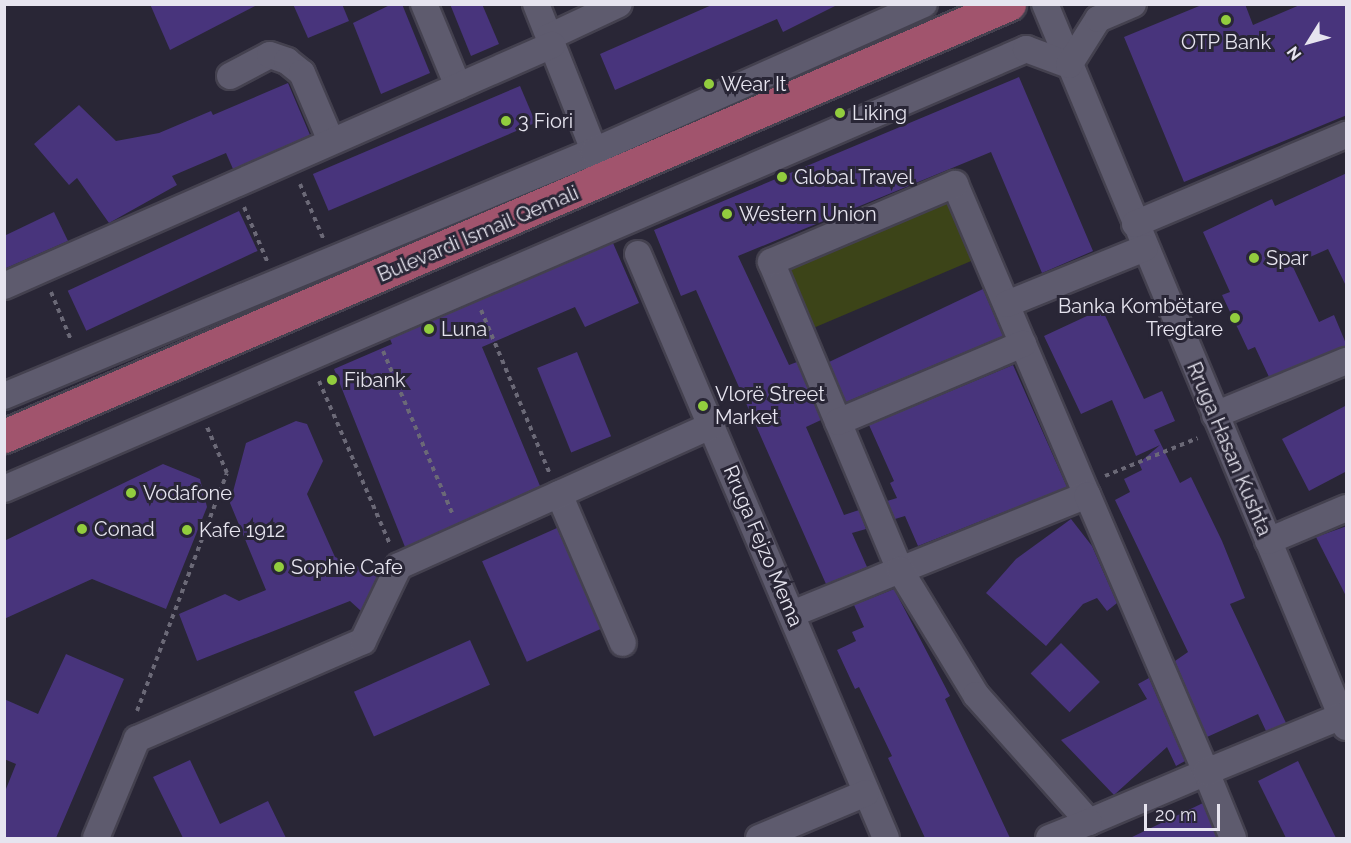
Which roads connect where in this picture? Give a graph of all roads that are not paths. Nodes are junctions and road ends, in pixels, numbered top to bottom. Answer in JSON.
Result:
{"nodes":[{"id":1,"x":424,"y":4,"type":"edge"},
{"id":2,"x":536,"y":4,"type":"edge"},
{"id":3,"x":619,"y":4,"type":"edge"},
{"id":4,"x":924,"y":4,"type":"edge"},
{"id":5,"x":1009,"y":4,"type":"edge"},
{"id":6,"x":1045,"y":4,"type":"edge"},
{"id":7,"x":1133,"y":4,"type":"edge"},
{"id":8,"x":945,"y":17,"type":"edge"},
{"id":9,"x":551,"y":41,"type":"junction"},
{"id":10,"x":1069,"y":65,"type":"junction"},
{"id":11,"x":230,"y":76,"type":"dead end"},
{"id":12,"x":458,"y":86,"type":"junction"},
{"id":13,"x":1347,"y":135,"type":"edge"},
{"id":14,"x":331,"y":141,"type":"junction"},
{"id":15,"x":599,"y":165,"type":"junction"},
{"id":16,"x":1135,"y":224,"type":"junction"},
{"id":17,"x":1145,"y":249,"type":"junction"},
{"id":18,"x":638,"y":254,"type":"dead end"},
{"id":19,"x":4,"y":286,"type":"edge"},
{"id":20,"x":1007,"y":304,"type":"junction"},
{"id":21,"x":1023,"y":344,"type":"junction"},
{"id":22,"x":1347,"y":361,"type":"edge"},
{"id":23,"x":4,"y":396,"type":"edge"},
{"id":24,"x":838,"y":422,"type":"junction"},
{"id":25,"x":1218,"y":422,"type":"junction"},
{"id":26,"x":711,"y":426,"type":"junction"},
{"id":27,"x":4,"y":436,"type":"edge"},
{"id":28,"x":4,"y":489,"type":"edge"},
{"id":29,"x":1085,"y":490,"type":"junction"},
{"id":30,"x":559,"y":494,"type":"junction"},
{"id":31,"x":1347,"y":508,"type":"edge"},
{"id":32,"x":1268,"y":541,"type":"junction"},
{"id":33,"x":900,"y":570,"type":"junction"},
{"id":34,"x":792,"y":614,"type":"junction"},
{"id":35,"x":623,"y":643,"type":"dead end"},
{"id":36,"x":1344,"y":721,"type":"edge"},
{"id":37,"x":1206,"y":772,"type":"junction"},
{"id":38,"x":866,"y":793,"type":"junction"},
{"id":39,"x":1089,"y":822,"type":"junction"},
{"id":40,"x":96,"y":838,"type":"edge"},
{"id":41,"x":759,"y":838,"type":"edge"},
{"id":42,"x":886,"y":838,"type":"edge"},
{"id":43,"x":1049,"y":838,"type":"edge"},
{"id":44,"x":1233,"y":838,"type":"edge"}],
"edges":[{"from":1,"to":12,"type":"street"},
{"from":2,"to":9,"type":"street"},
{"from":3,"to":9,"type":"street"},
{"from":4,"to":15,"type":"street","name":"Bulevardi Ismail Qemali"},
{"from":5,"to":8,"type":"main road","name":"Bulevardi Ismail Qemali"},
{"from":6,"to":10,"type":"street","name":"Rruga Hasan Kushta"},
{"from":7,"to":10,"type":"street"},
{"from":8,"to":15,"type":"main road","name":"Bulevardi Ismail Qemali"},
{"from":9,"to":12,"type":"street"},
{"from":9,"to":15,"type":"street"},
{"from":10,"to":16,"type":"street","name":"Rruga Hasan Kushta"},
{"from":10,"to":28,"type":"street"},
{"from":11,"to":14,"type":"street"},
{"from":12,"to":14,"type":"street"},
{"from":13,"to":16,"type":"street"},
{"from":14,"to":19,"type":"street"},
{"from":15,"to":23,"type":"street","name":"Bulevardi Ismail Qemali"},
{"from":15,"to":27,"type":"main road","name":"Bulevardi Ismail Qemali"},
{"from":16,"to":17,"type":"street","name":"Rruga Hasan Kushta"},
{"from":17,"to":20,"type":"street"},
{"from":17,"to":25,"type":"street","name":"Rruga Hasan Kushta"},
{"from":18,"to":26,"type":"street","name":"Rruga Fejzo Mema"},
{"from":20,"to":21,"type":"street"},
{"from":20,"to":24,"type":"street"},
{"from":21,"to":24,"type":"street"},
{"from":21,"to":29,"type":"street"},
{"from":22,"to":25,"type":"street"},
{"from":24,"to":33,"type":"street"},
{"from":25,"to":32,"type":"street","name":"Rruga Hasan Kushta"},
{"from":26,"to":30,"type":"street"},
{"from":26,"to":34,"type":"street","name":"Rruga Fejzo Mema"},
{"from":29,"to":33,"type":"street"},
{"from":29,"to":37,"type":"street"},
{"from":30,"to":35,"type":"street"},
{"from":30,"to":40,"type":"street"},
{"from":31,"to":32,"type":"street"},
{"from":32,"to":36,"type":"street","name":"Rruga Hasan Kushta"},
{"from":33,"to":34,"type":"street"},
{"from":33,"to":39,"type":"street"},
{"from":34,"to":38,"type":"street","name":"Rruga Fejzo Mema"},
{"from":36,"to":37,"type":"street"},
{"from":37,"to":39,"type":"street"},
{"from":37,"to":44,"type":"street"},
{"from":38,"to":41,"type":"street"},
{"from":38,"to":42,"type":"street","name":"Rruga Fejzo Mema"},
{"from":39,"to":43,"type":"street"}]}
